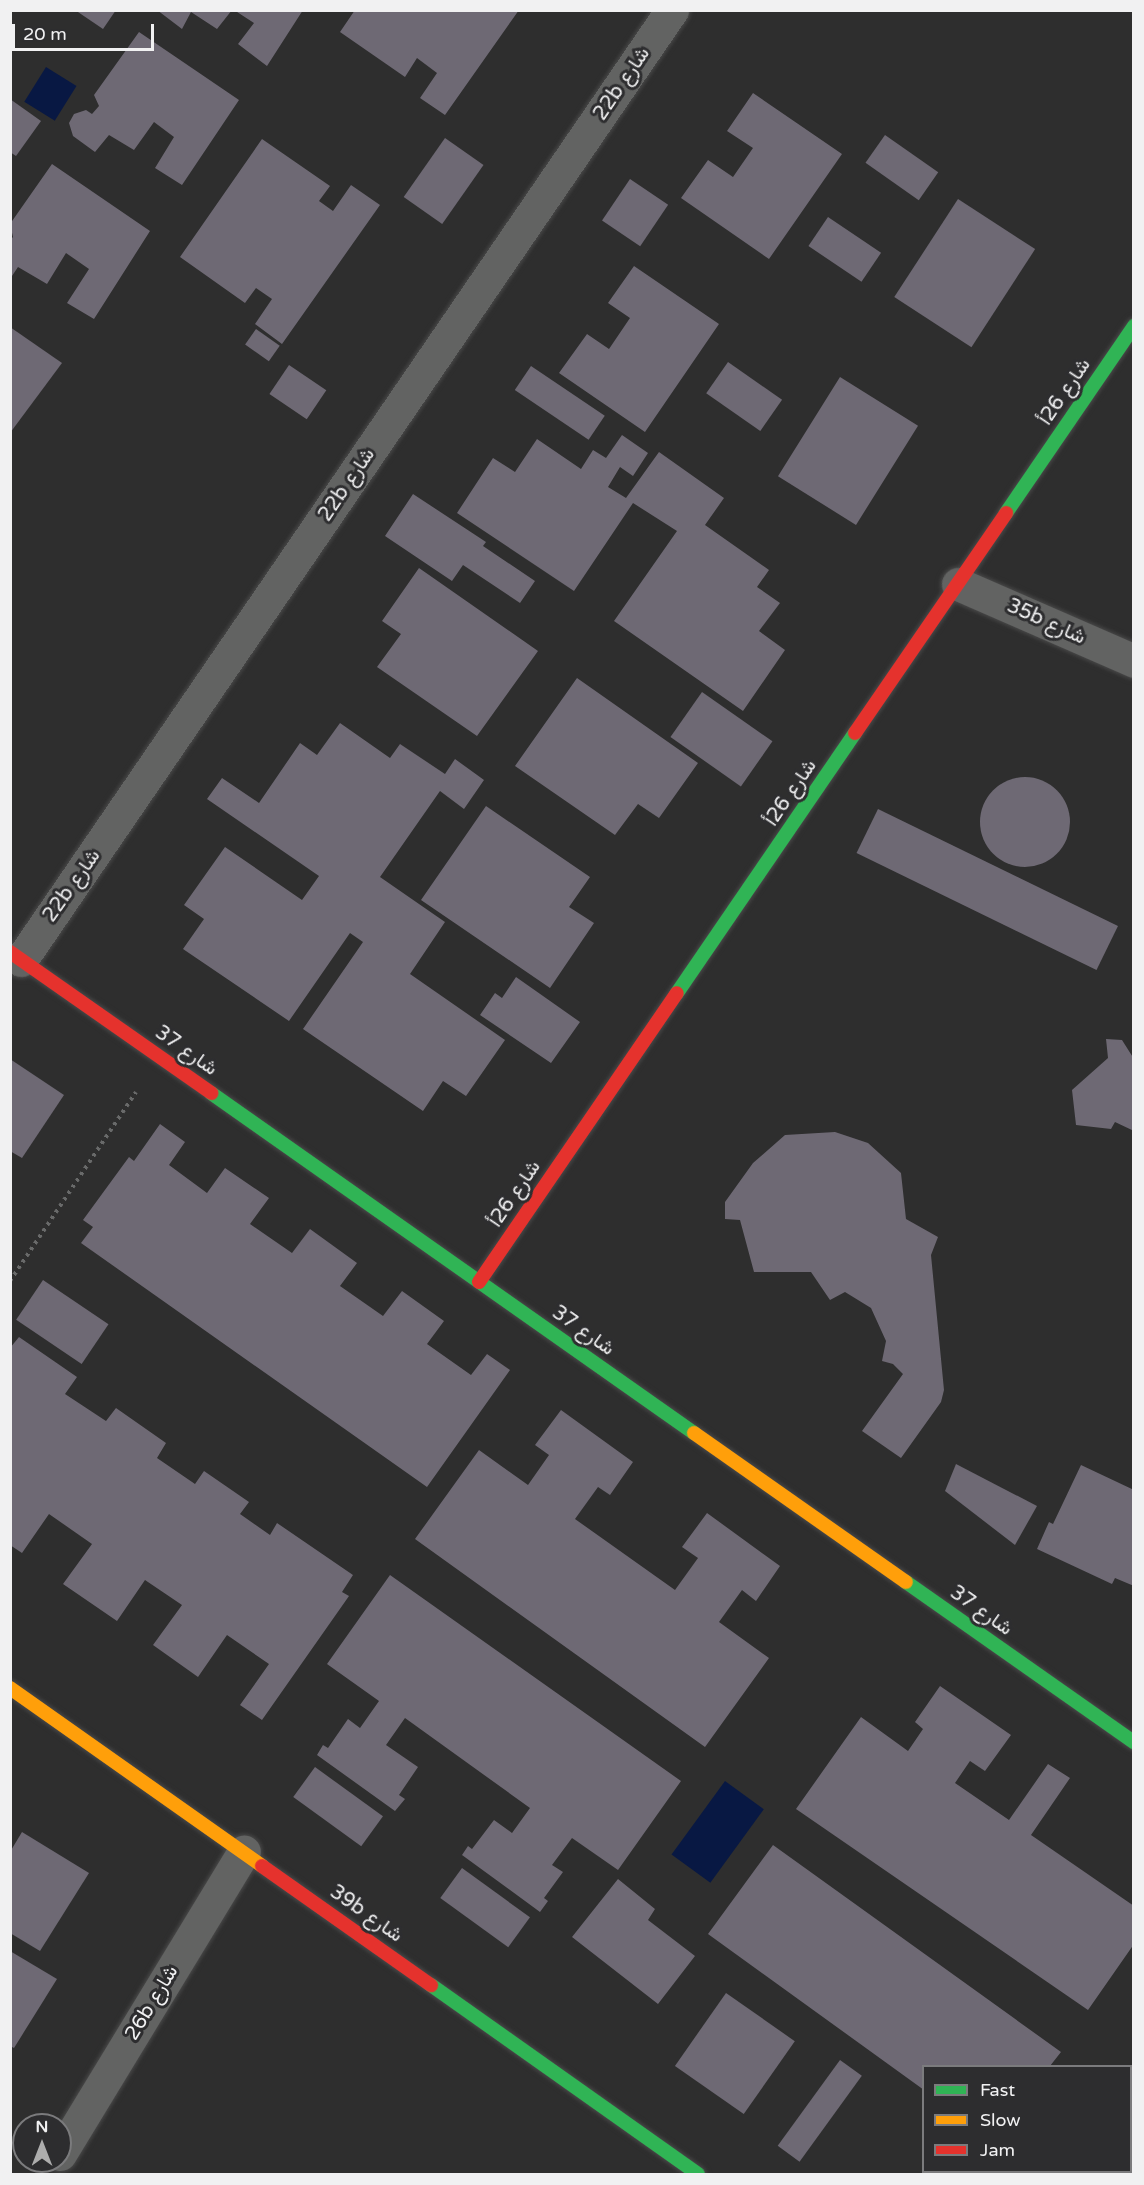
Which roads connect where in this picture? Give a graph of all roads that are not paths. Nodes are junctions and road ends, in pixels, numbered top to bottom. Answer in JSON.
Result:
{"nodes":[{"id":1,"x":672,"y":10,"type":"edge"},
{"id":2,"x":1134,"y":327,"type":"edge"},
{"id":3,"x":958,"y":584,"type":"junction"},
{"id":4,"x":1134,"y":661,"type":"edge"},
{"id":5,"x":16,"y":956,"type":"edge"},
{"id":6,"x":479,"y":1282,"type":"junction"},
{"id":7,"x":10,"y":1688,"type":"edge"},
{"id":8,"x":1134,"y":1742,"type":"edge"},
{"id":9,"x":244,"y":1851,"type":"junction"},
{"id":10,"x":72,"y":2134,"type":"edge"},
{"id":11,"x":698,"y":2175,"type":"edge"}],
"edges":[{"from":1,"to":5,"type":"street","name":"22b شارع"},
{"from":2,"to":3,"type":"street","name":"شارع 26أ"},
{"from":3,"to":4,"type":"street","name":"35b شارع"},
{"from":3,"to":6,"type":"street","name":"شارع 26أ"},
{"from":5,"to":6,"type":"street","name":"شارع 37"},
{"from":6,"to":8,"type":"street","name":"شارع 37"},
{"from":7,"to":9,"type":"street","name":"39b شارع"},
{"from":9,"to":10,"type":"street","name":"26b شارع"},
{"from":9,"to":11,"type":"street","name":"39b شارع"}]}
